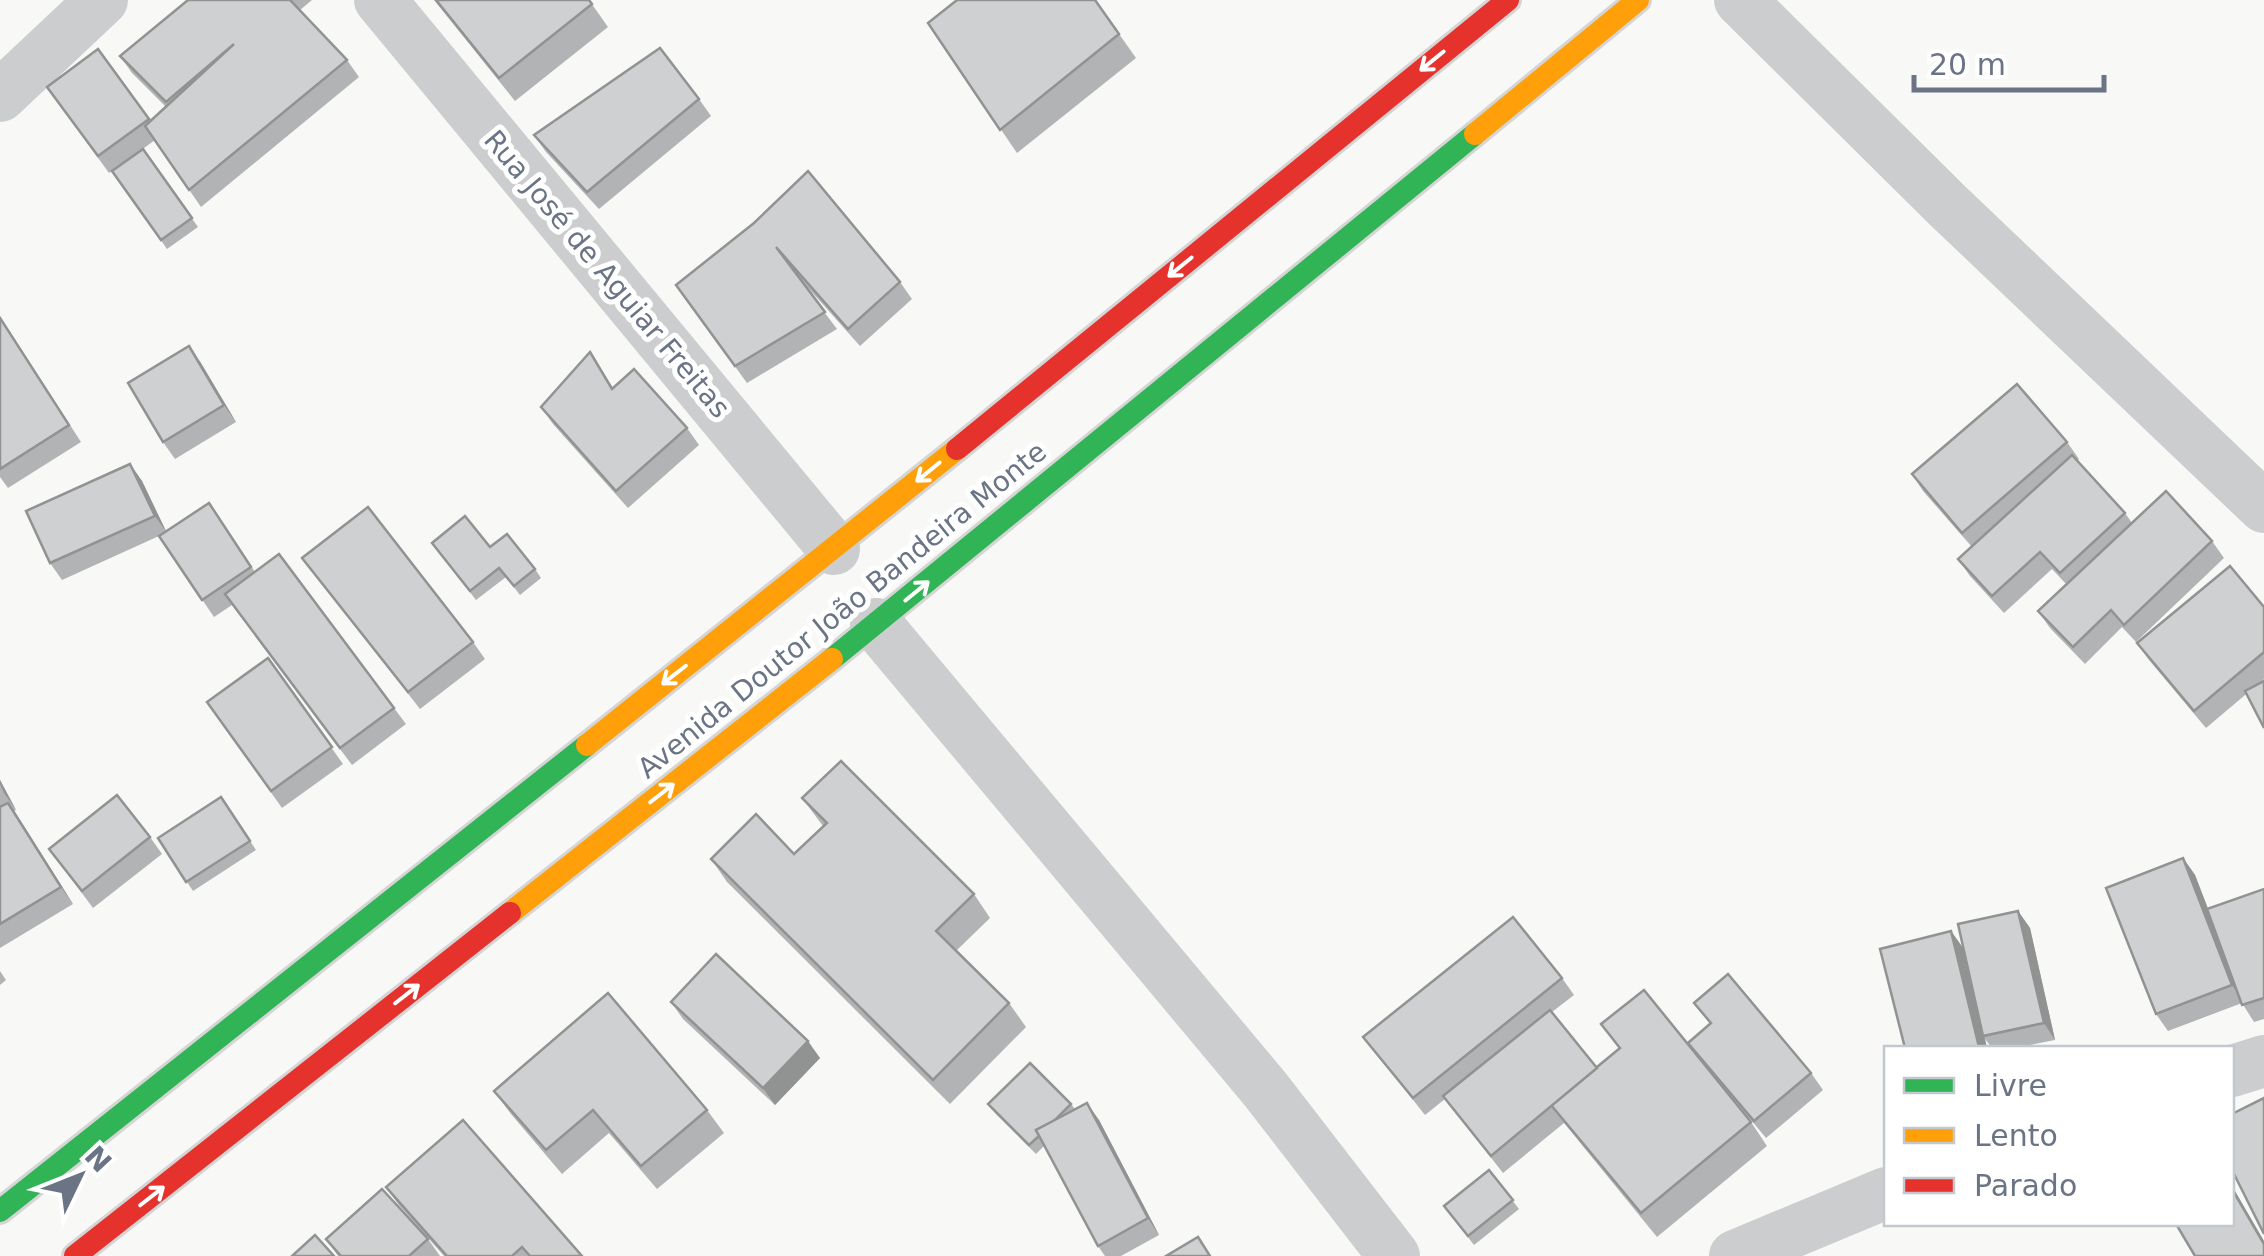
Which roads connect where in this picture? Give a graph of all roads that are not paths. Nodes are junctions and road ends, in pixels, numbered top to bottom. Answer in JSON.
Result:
{"nodes":[{"id":1,"x":102,"y":0,"type":"edge"},
{"id":2,"x":380,"y":0,"type":"edge"},
{"id":3,"x":1508,"y":0,"type":"edge"},
{"id":4,"x":1638,"y":0,"type":"edge"},
{"id":5,"x":1740,"y":0,"type":"edge"},
{"id":6,"x":0,"y":96,"type":"edge"},
{"id":7,"x":2264,"y":507,"type":"edge"},
{"id":8,"x":834,"y":548,"type":"junction"},
{"id":9,"x":876,"y":624,"type":"junction"},
{"id":10,"x":2264,"y":1061,"type":"edge"},
{"id":11,"x":2234,"y":1070,"type":"edge"},
{"id":12,"x":1884,"y":1194,"type":"edge"},
{"id":13,"x":0,"y":1211,"type":"edge"},
{"id":14,"x":76,"y":1256,"type":"edge"},
{"id":15,"x":1394,"y":1256,"type":"edge"},
{"id":16,"x":1735,"y":1256,"type":"edge"}],
"edges":[{"from":1,"to":6,"type":"street"},
{"from":2,"to":8,"type":"street","name":"Rua José de Aguiar Freitas"},
{"from":3,"to":8,"type":"main road","name":"Avenida Doutor João Bandeira Monte","one_way":true},
{"from":9,"to":4,"type":"main road","name":"Avenida Doutor João Bandeira Monte","one_way":true},
{"from":5,"to":7,"type":"street"},
{"from":8,"to":13,"type":"main road","name":"Avenida Doutor João Bandeira Monte","one_way":true},
{"from":14,"to":9,"type":"main road","name":"Avenida Doutor João Bandeira Monte","one_way":true},
{"from":9,"to":15,"type":"street"},
{"from":10,"to":11,"type":"street"},
{"from":12,"to":16,"type":"street"}]}
